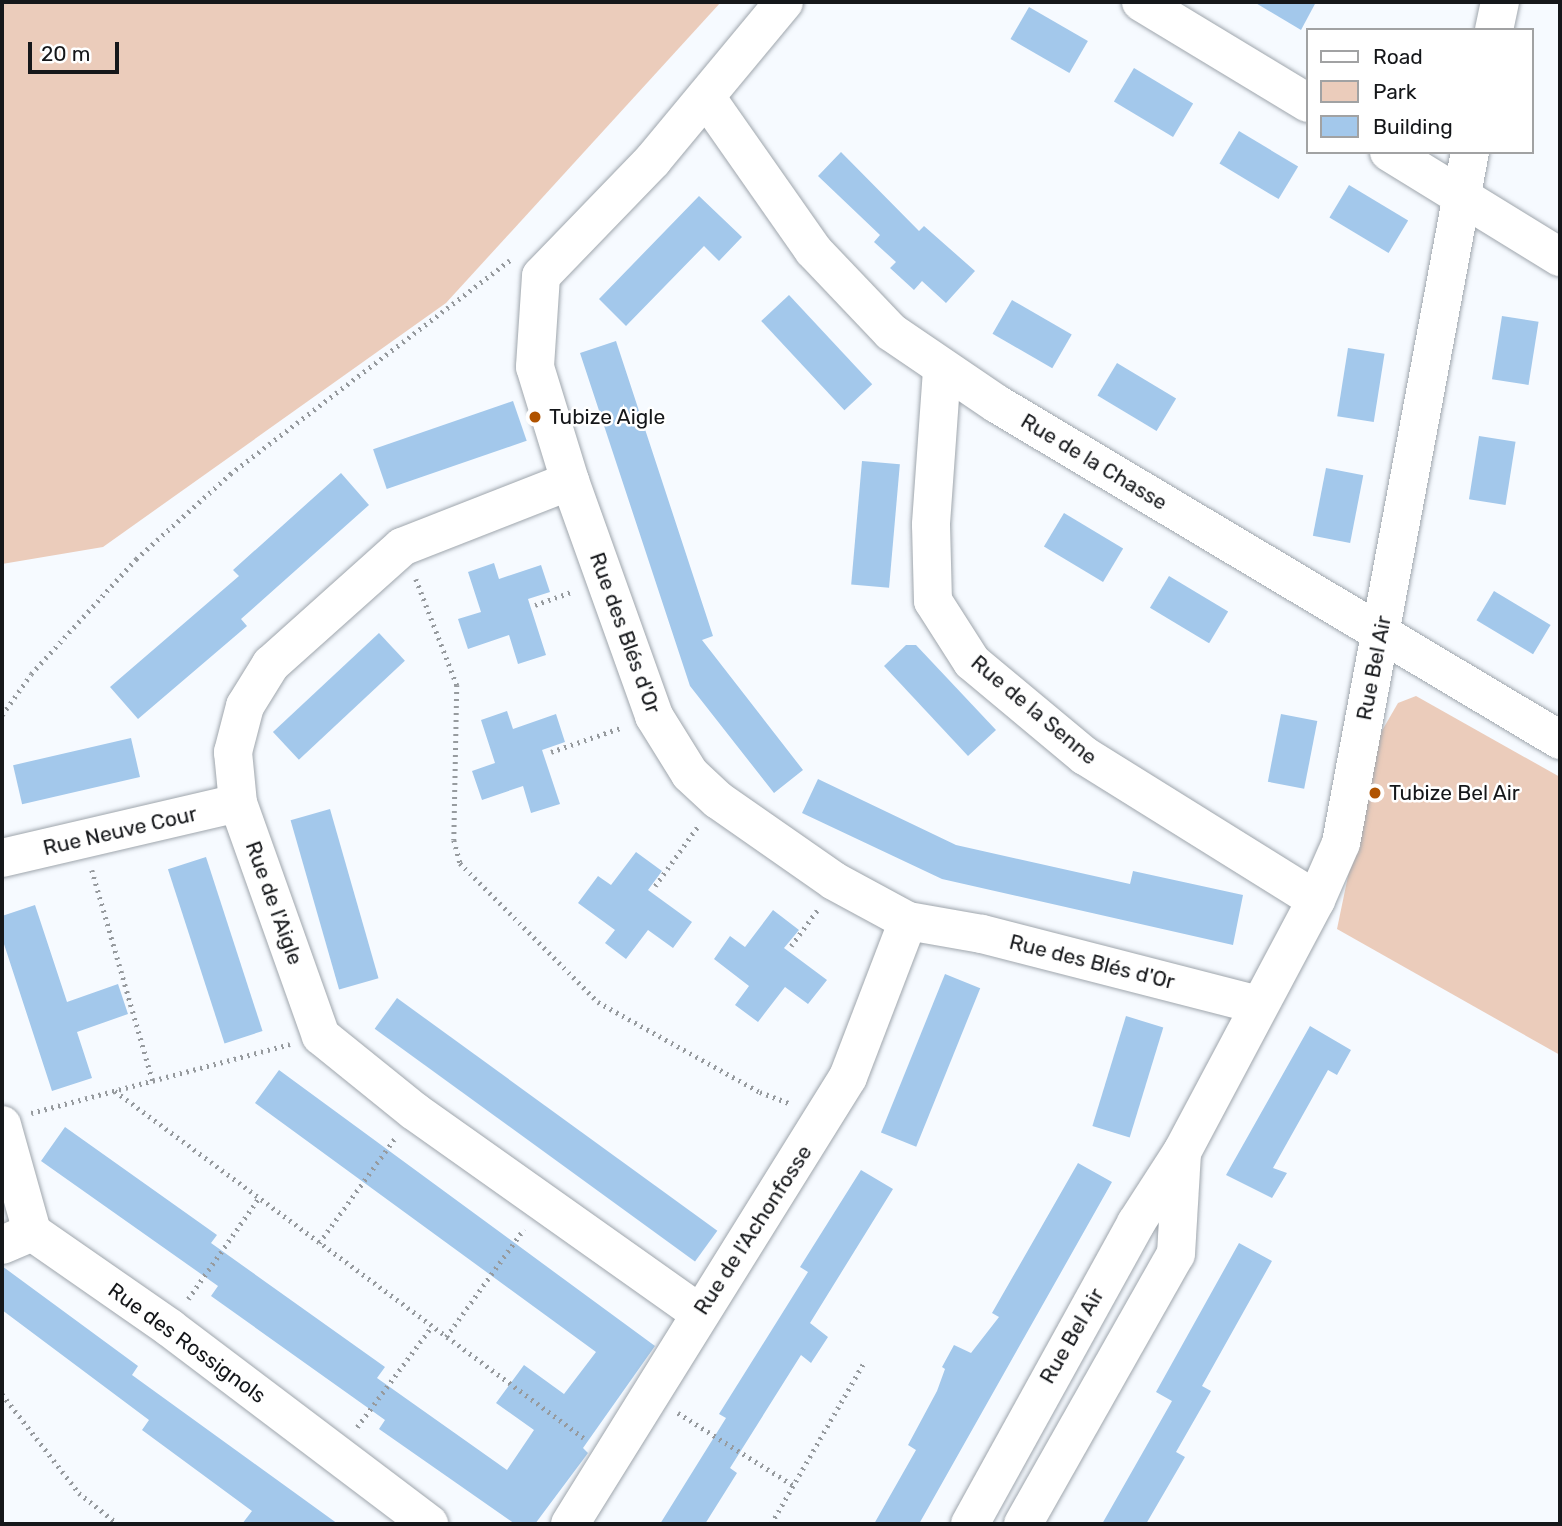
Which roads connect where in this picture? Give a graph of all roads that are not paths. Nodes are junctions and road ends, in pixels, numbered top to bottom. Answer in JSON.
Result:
{"nodes":[{"id":1,"x":784,"y":2,"type":"edge"},
{"id":2,"x":1141,"y":2,"type":"edge"},
{"id":3,"x":1500,"y":2,"type":"edge"},
{"id":4,"x":1494,"y":28,"type":"edge"},
{"id":5,"x":706,"y":97,"type":"junction"},
{"id":6,"x":1306,"y":102,"type":"edge"},
{"id":7,"x":1392,"y":154,"type":"edge"},
{"id":8,"x":1471,"y":154,"type":"edge"},
{"id":9,"x":1462,"y":196,"type":"junction"},
{"id":10,"x":1560,"y":257,"type":"edge"},
{"id":11,"x":942,"y":370,"type":"junction"},
{"id":12,"x":570,"y":481,"type":"junction"},
{"id":13,"x":1381,"y":634,"type":"junction"},
{"id":14,"x":1560,"y":740,"type":"edge"},
{"id":15,"x":238,"y":803,"type":"junction"},
{"id":16,"x":2,"y":858,"type":"edge"},
{"id":17,"x":1316,"y":900,"type":"junction"},
{"id":18,"x":908,"y":921,"type":"junction"},
{"id":19,"x":1258,"y":1005,"type":"junction"},
{"id":20,"x":14,"y":1120,"type":"edge"},
{"id":21,"x":1182,"y":1152,"type":"junction"},
{"id":22,"x":17,"y":1239,"type":"edge"},
{"id":23,"x":699,"y":1313,"type":"junction"},
{"id":24,"x":429,"y":1524,"type":"edge"},
{"id":25,"x":570,"y":1524,"type":"edge"},
{"id":26,"x":970,"y":1524,"type":"edge"},
{"id":27,"x":1023,"y":1524,"type":"edge"}],
"edges":[{"from":1,"to":5,"type":"street","name":"Rue des Blés d'Or"},
{"from":2,"to":6,"type":"street"},
{"from":3,"to":4,"type":"street"},
{"from":5,"to":11,"type":"street","name":"Rue de la Chasse"},
{"from":5,"to":12,"type":"street","name":"Rue des Blés d'Or"},
{"from":7,"to":9,"type":"street"},
{"from":8,"to":9,"type":"street","name":"Rue Bel Air"},
{"from":9,"to":10,"type":"street"},
{"from":9,"to":13,"type":"street","name":"Rue Bel Air"},
{"from":11,"to":13,"type":"street","name":"Rue de la Chasse"},
{"from":11,"to":17,"type":"street","name":"Rue de la Senne"},
{"from":12,"to":15,"type":"street","name":"Rue de l'Aigle"},
{"from":12,"to":18,"type":"street","name":"Rue des Blés d'Or"},
{"from":13,"to":14,"type":"street","name":"Rue de la Chasse"},
{"from":13,"to":17,"type":"street","name":"Rue Bel Air"},
{"from":15,"to":16,"type":"street","name":"Rue Neuve Cour"},
{"from":15,"to":23,"type":"street","name":"Rue de l'Aigle"},
{"from":17,"to":19,"type":"street","name":"Rue Bel Air"},
{"from":18,"to":19,"type":"street","name":"Rue des Blés d'Or"},
{"from":18,"to":23,"type":"street","name":"Rue de l'Achonfosse"},
{"from":19,"to":21,"type":"street","name":"Rue Bel Air"},
{"from":20,"to":22,"type":"street","name":"Rue des Rossignols"},
{"from":21,"to":26,"type":"street","name":"Rue Bel Air"},
{"from":21,"to":27,"type":"street","name":"Rue Bel Air"},
{"from":22,"to":24,"type":"street","name":"Rue des Rossignols"},
{"from":23,"to":25,"type":"street","name":"Rue de l'Achonfosse"}]}
